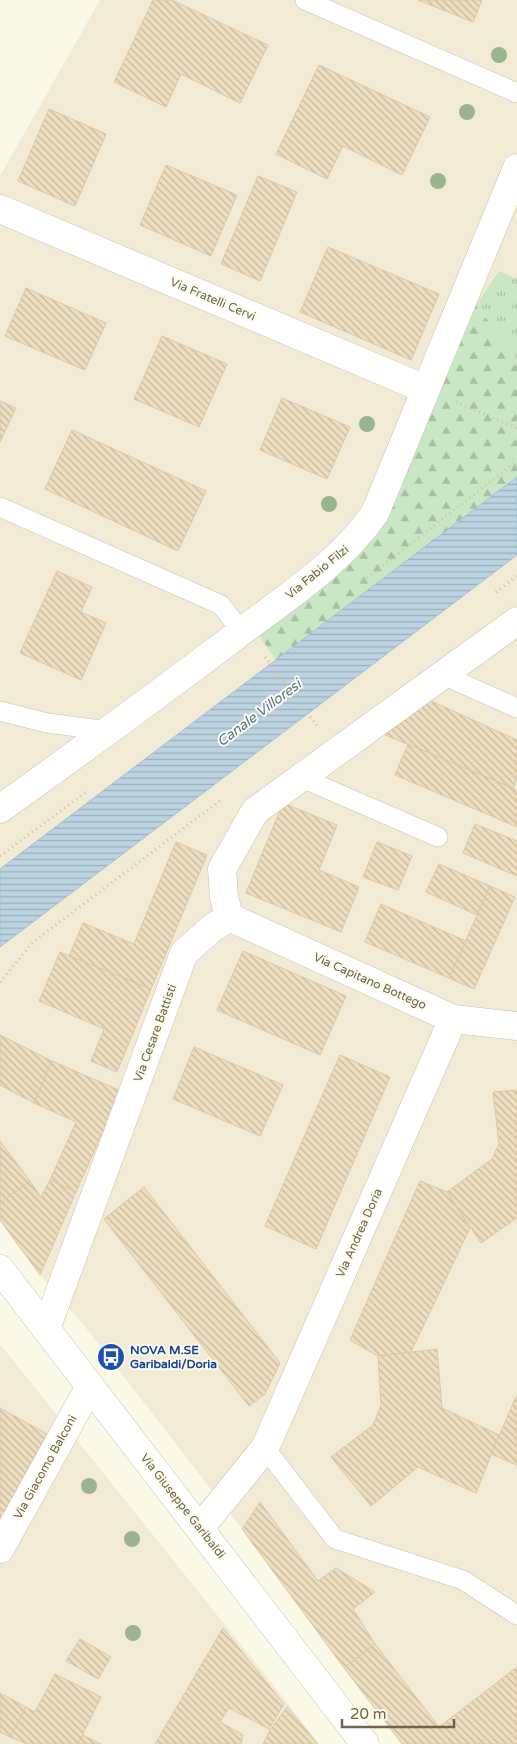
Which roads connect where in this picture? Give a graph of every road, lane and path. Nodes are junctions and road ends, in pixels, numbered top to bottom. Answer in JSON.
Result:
{"nodes":[{"id":1,"x":305,"y":0,"type":"edge"},
{"id":2,"x":517,"y":93,"type":"edge"},
{"id":3,"x":517,"y":168,"type":"edge"},
{"id":4,"x":0,"y":209,"type":"edge"},
{"id":5,"x":425,"y":389,"type":"junction"},
{"id":6,"x":517,"y":428,"type":"edge"},
{"id":7,"x":517,"y":462,"type":"edge"},
{"id":8,"x":0,"y":507,"type":"edge"},
{"id":9,"x":360,"y":584,"type":"dead end"},
{"id":10,"x":517,"y":621,"type":"edge"},
{"id":11,"x":241,"y":631,"type":"junction"},
{"id":12,"x":273,"y":651,"type":"dead end"},
{"id":13,"x":442,"y":675,"type":"junction"},
{"id":14,"x":517,"y":708,"type":"edge"},
{"id":15,"x":0,"y":711,"type":"edge"},
{"id":16,"x":108,"y":731,"type":"junction"},
{"id":17,"x":310,"y":733,"type":"dead end"},
{"id":18,"x":302,"y":778,"type":"junction"},
{"id":19,"x":223,"y":799,"type":"dead end"},
{"id":20,"x":0,"y":809,"type":"edge"},
{"id":21,"x":438,"y":837,"type":"dead end"},
{"id":22,"x":229,"y":917,"type":"junction"},
{"id":23,"x":0,"y":982,"type":"edge"},
{"id":24,"x":453,"y":1019,"type":"junction"},
{"id":25,"x":517,"y":1026,"type":"edge"},
{"id":26,"x":0,"y":1269,"type":"edge"},
{"id":27,"x":46,"y":1329,"type":"junction"},
{"id":28,"x":90,"y":1386,"type":"junction"},
{"id":29,"x":265,"y":1448,"type":"junction"},
{"id":30,"x":200,"y":1528,"type":"junction"},
{"id":31,"x":0,"y":1549,"type":"edge"},
{"id":32,"x":517,"y":1615,"type":"edge"},
{"id":33,"x":365,"y":1744,"type":"edge"}],
"edges":[{"from":1,"to":2,"type":"lane"},
{"from":3,"to":5,"type":"street","name":"Via Fabio Filzi"},
{"from":4,"to":5,"type":"street","name":"Via Fratelli Cervi"},
{"from":5,"to":6,"type":"path"},
{"from":5,"to":11,"type":"street","name":"Via Fabio Filzi"},
{"from":7,"to":9,"type":"path"},
{"from":8,"to":11,"type":"lane"},
{"from":10,"to":13,"type":"street"},
{"from":11,"to":16,"type":"street","name":"Via Fabio Filzi"},
{"from":12,"to":17,"type":"path"},
{"from":13,"to":14,"type":"lane"},
{"from":13,"to":18,"type":"street"},
{"from":15,"to":16,"type":"lane"},
{"from":16,"to":20,"type":"street","name":"Via Fabio Filzi"},
{"from":18,"to":21,"type":"lane"},
{"from":18,"to":22,"type":"street"},
{"from":19,"to":23,"type":"path"},
{"from":22,"to":24,"type":"street","name":"Via Capitano Bottego"},
{"from":22,"to":27,"type":"street","name":"Via Cesare Battisti"},
{"from":24,"to":25,"type":"street","name":"Via Capitano Bottego"},
{"from":24,"to":29,"type":"street","name":"Via Andrea Doria"},
{"from":26,"to":27,"type":"street","name":"Via Giuseppe Garibaldi"},
{"from":27,"to":28,"type":"street","name":"Via Giuseppe Garibaldi"},
{"from":28,"to":30,"type":"street","name":"Via Giuseppe Garibaldi"},
{"from":28,"to":31,"type":"street","name":"Via Giacomo Balconi"},
{"from":29,"to":30,"type":"street","name":"Via Andrea Doria"},
{"from":29,"to":32,"type":"lane"},
{"from":30,"to":33,"type":"street","name":"Via Giuseppe Garibaldi"}]}
